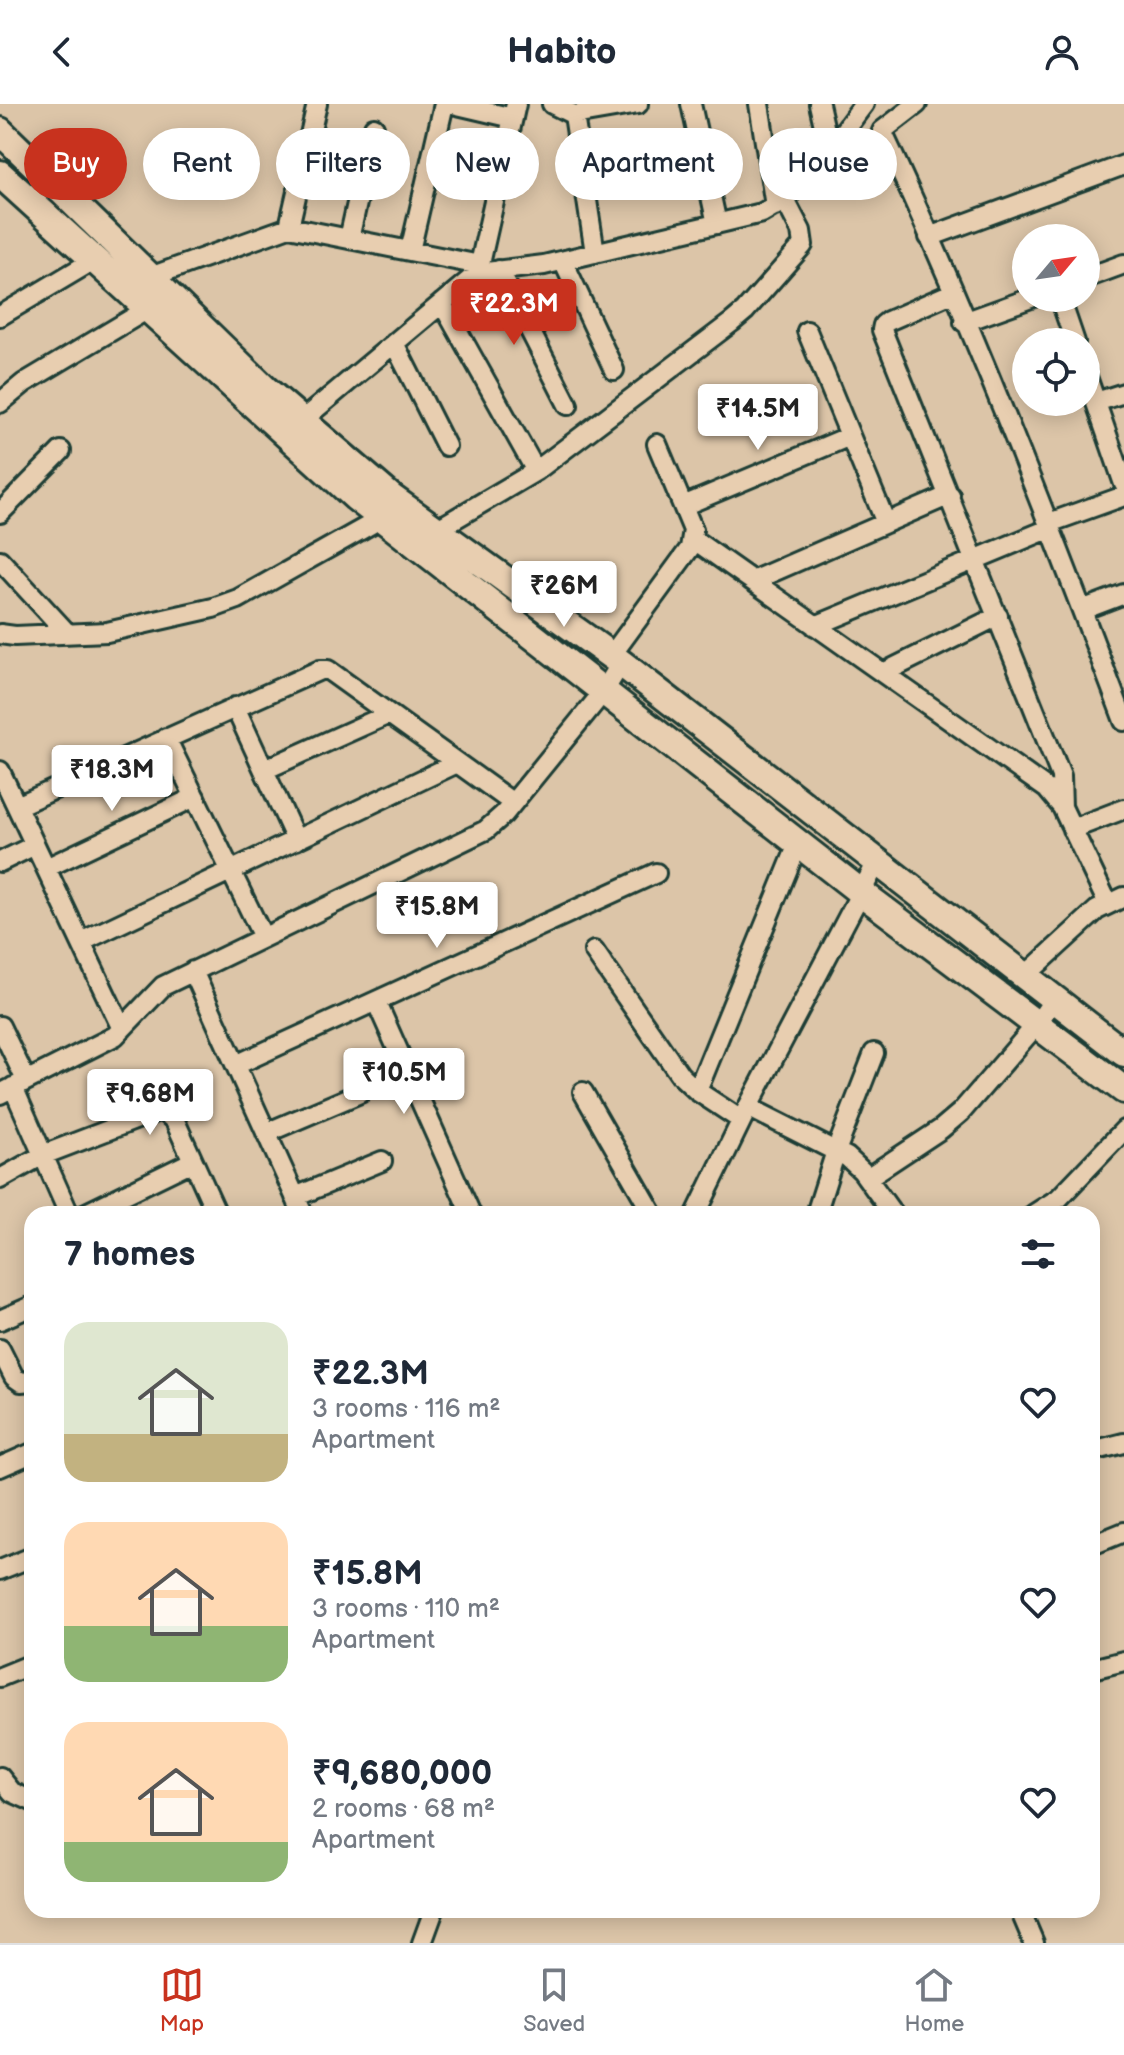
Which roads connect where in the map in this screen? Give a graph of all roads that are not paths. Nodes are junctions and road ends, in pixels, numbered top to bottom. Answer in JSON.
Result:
{"nodes":[{"id":1,"x":317,"y":104,"type":"edge"},
{"id":2,"x":455,"y":104,"type":"edge"},
{"id":3,"x":552,"y":104,"type":"edge"},
{"id":4,"x":638,"y":104,"type":"edge"},
{"id":5,"x":691,"y":104,"type":"edge"},
{"id":6,"x":759,"y":104,"type":"edge"},
{"id":7,"x":819,"y":104,"type":"edge"},
{"id":8,"x":864,"y":104,"type":"edge"},
{"id":9,"x":917,"y":104,"type":"edge"},
{"id":10,"x":515,"y":111,"type":"edge"},
{"id":11,"x":574,"y":115,"type":"junction"},
{"id":12,"x":374,"y":127,"type":"dead end"},
{"id":13,"x":824,"y":128,"type":"edge"},
{"id":14,"x":845,"y":128,"type":"edge"},
{"id":15,"x":0,"y":131,"type":"edge"},
{"id":16,"x":1121,"y":166,"type":"edge"},
{"id":17,"x":4,"y":186,"type":"edge"},
{"id":18,"x":1124,"y":186,"type":"edge"},
{"id":19,"x":783,"y":200,"type":"edge"},
{"id":20,"x":780,"y":203,"type":"junction"},
{"id":21,"x":717,"y":224,"type":"junction"},
{"id":22,"x":289,"y":227,"type":"junction"},
{"id":23,"x":929,"y":237,"type":"junction"},
{"id":24,"x":349,"y":239,"type":"junction"},
{"id":25,"x":410,"y":251,"type":"junction"},
{"id":26,"x":595,"y":253,"type":"junction"},
{"id":27,"x":94,"y":260,"type":"junction"},
{"id":28,"x":563,"y":261,"type":"junction"},
{"id":29,"x":1124,"y":264,"type":"edge"},
{"id":30,"x":479,"y":269,"type":"junction"},
{"id":31,"x":499,"y":270,"type":"junction"},
{"id":32,"x":132,"y":272,"type":"junction"},
{"id":33,"x":1100,"y":273,"type":"edge"},
{"id":34,"x":952,"y":293,"type":"junction"},
{"id":35,"x":442,"y":303,"type":"junction"},
{"id":36,"x":1012,"y":305,"type":"edge"},
{"id":37,"x":148,"y":309,"type":"junction"},
{"id":38,"x":0,"y":316,"type":"edge"},
{"id":39,"x":964,"y":322,"type":"junction"},
{"id":40,"x":807,"y":331,"type":"dead end"},
{"id":41,"x":394,"y":343,"type":"junction"},
{"id":42,"x":614,"y":370,"type":"dead end"},
{"id":43,"x":1124,"y":393,"type":"edge"},
{"id":44,"x":1100,"y":401,"type":"edge"},
{"id":45,"x":0,"y":403,"type":"edge"},
{"id":46,"x":568,"y":405,"type":"dead end"},
{"id":47,"x":1100,"y":414,"type":"edge"},
{"id":48,"x":294,"y":427,"type":"junction"},
{"id":49,"x":850,"y":436,"type":"junction"},
{"id":50,"x":657,"y":444,"type":"dead end"},
{"id":51,"x":446,"y":446,"type":"dead end"},
{"id":52,"x":61,"y":451,"type":"dead end"},
{"id":53,"x":536,"y":471,"type":"junction"},
{"id":54,"x":1124,"y":484,"type":"edge"},
{"id":55,"x":950,"y":495,"type":"junction"},
{"id":56,"x":1124,"y":496,"type":"edge"},
{"id":57,"x":683,"y":506,"type":"junction"},
{"id":58,"x":0,"y":513,"type":"edge"},
{"id":59,"x":382,"y":518,"type":"junction"},
{"id":60,"x":886,"y":523,"type":"junction"},
{"id":61,"x":1050,"y":526,"type":"junction"},
{"id":62,"x":436,"y":530,"type":"junction"},
{"id":63,"x":693,"y":539,"type":"junction"},
{"id":64,"x":976,"y":559,"type":"junction"},
{"id":65,"x":0,"y":560,"type":"edge"},
{"id":66,"x":752,"y":581,"type":"junction"},
{"id":67,"x":1124,"y":594,"type":"edge"},
{"id":68,"x":1082,"y":610,"type":"junction"},
{"id":69,"x":998,"y":616,"type":"junction"},
{"id":70,"x":815,"y":626,"type":"junction"},
{"id":71,"x":0,"y":634,"type":"edge"},
{"id":72,"x":68,"y":634,"type":"junction"},
{"id":73,"x":616,"y":660,"type":"junction"},
{"id":74,"x":883,"y":673,"type":"junction"},
{"id":75,"x":1118,"y":686,"type":"edge"},
{"id":76,"x":604,"y":691,"type":"junction"},
{"id":77,"x":235,"y":707,"type":"junction"},
{"id":78,"x":389,"y":714,"type":"junction"},
{"id":79,"x":1124,"y":721,"type":"edge"},
{"id":80,"x":166,"y":738,"type":"junction"},
{"id":81,"x":457,"y":763,"type":"junction"},
{"id":82,"x":264,"y":770,"type":"junction"},
{"id":83,"x":2,"y":780,"type":"edge"},
{"id":84,"x":195,"y":797,"type":"junction"},
{"id":85,"x":513,"y":803,"type":"junction"},
{"id":86,"x":17,"y":806,"type":"junction"},
{"id":87,"x":1062,"y":807,"type":"junction"},
{"id":88,"x":1124,"y":809,"type":"edge"},
{"id":89,"x":1072,"y":829,"type":"junction"},
{"id":90,"x":296,"y":840,"type":"junction"},
{"id":91,"x":798,"y":844,"type":"junction"},
{"id":92,"x":35,"y":845,"type":"junction"},
{"id":93,"x":878,"y":860,"type":"junction"},
{"id":94,"x":0,"y":862,"type":"edge"},
{"id":95,"x":46,"y":868,"type":"junction"},
{"id":96,"x":232,"y":871,"type":"junction"},
{"id":97,"x":656,"y":873,"type":"dead end"},
{"id":98,"x":863,"y":894,"type":"junction"},
{"id":99,"x":1116,"y":901,"type":"edge"},
{"id":100,"x":263,"y":937,"type":"junction"},
{"id":101,"x":81,"y":942,"type":"junction"},
{"id":102,"x":594,"y":951,"type":"dead end"},
{"id":103,"x":193,"y":971,"type":"junction"},
{"id":104,"x":1025,"y":976,"type":"junction"},
{"id":105,"x":1054,"y":999,"type":"junction"},
{"id":106,"x":376,"y":1001,"type":"junction"},
{"id":107,"x":1037,"y":1024,"type":"junction"},
{"id":108,"x":0,"y":1026,"type":"edge"},
{"id":109,"x":122,"y":1029,"type":"junction"},
{"id":110,"x":874,"y":1053,"type":"dead end"},
{"id":111,"x":1124,"y":1053,"type":"edge"},
{"id":112,"x":236,"y":1065,"type":"junction"},
{"id":113,"x":13,"y":1087,"type":"edge"},
{"id":114,"x":1124,"y":1090,"type":"edge"},
{"id":115,"x":697,"y":1091,"type":"junction"},
{"id":116,"x":583,"y":1092,"type":"dead end"},
{"id":117,"x":360,"y":1093,"type":"dead end"},
{"id":118,"x":744,"y":1114,"type":"junction"},
{"id":119,"x":1124,"y":1130,"type":"edge"},
{"id":120,"x":266,"y":1133,"type":"junction"},
{"id":121,"x":836,"y":1151,"type":"junction"},
{"id":122,"x":43,"y":1155,"type":"junction"},
{"id":123,"x":193,"y":1161,"type":"junction"},
{"id":124,"x":382,"y":1161,"type":"dead end"},
{"id":125,"x":867,"y":1178,"type":"junction"},
{"id":126,"x":0,"y":1179,"type":"edge"},
{"id":127,"x":65,"y":1206,"type":"edge"},
{"id":128,"x":100,"y":1206,"type":"edge"},
{"id":129,"x":213,"y":1206,"type":"edge"},
{"id":130,"x":299,"y":1206,"type":"edge"},
{"id":131,"x":461,"y":1206,"type":"edge"},
{"id":132,"x":648,"y":1206,"type":"edge"},
{"id":133,"x":700,"y":1206,"type":"edge"},
{"id":134,"x":819,"y":1206,"type":"edge"},
{"id":135,"x":887,"y":1206,"type":"edge"},
{"id":136,"x":1046,"y":1206,"type":"edge"},
{"id":137,"x":24,"y":1310,"type":"edge"},
{"id":138,"x":0,"y":1320,"type":"edge"},
{"id":139,"x":1,"y":1356,"type":"edge"},
{"id":140,"x":24,"y":1382,"type":"edge"},
{"id":141,"x":1123,"y":1447,"type":"edge"},
{"id":142,"x":1100,"y":1450,"type":"edge"},
{"id":143,"x":24,"y":1456,"type":"edge"},
{"id":144,"x":0,"y":1467,"type":"edge"},
{"id":145,"x":1124,"y":1532,"type":"edge"},
{"id":146,"x":1100,"y":1542,"type":"edge"},
{"id":147,"x":24,"y":1560,"type":"edge"},
{"id":148,"x":0,"y":1570,"type":"edge"},
{"id":149,"x":1124,"y":1661,"type":"edge"},
{"id":150,"x":24,"y":1667,"type":"edge"},
{"id":151,"x":1100,"y":1667,"type":"edge"},
{"id":152,"x":0,"y":1677,"type":"edge"},
{"id":153,"x":0,"y":1777,"type":"edge"},
{"id":154,"x":24,"y":1797,"type":"edge"},
{"id":155,"x":431,"y":1918,"type":"edge"},
{"id":156,"x":1023,"y":1918,"type":"edge"},
{"id":157,"x":422,"y":1943,"type":"edge"},
{"id":158,"x":1034,"y":1943,"type":"edge"}],
"edges":[{"from":1,"to":22,"type":"street"},
{"from":2,"to":10,"type":"street"},
{"from":2,"to":25,"type":"street"},
{"from":3,"to":11,"type":"street"},
{"from":4,"to":11,"type":"street"},
{"from":5,"to":21,"type":"street"},
{"from":6,"to":20,"type":"street"},
{"from":7,"to":13,"type":"street"},
{"from":8,"to":14,"type":"street"},
{"from":9,"to":23,"type":"street"},
{"from":10,"to":30,"type":"street"},
{"from":11,"to":26,"type":"street"},
{"from":12,"to":24,"type":"street"},
{"from":15,"to":32,"type":"street"},
{"from":16,"to":18,"type":"street"},
{"from":16,"to":23,"type":"street"},
{"from":17,"to":27,"type":"street"},
{"from":19,"to":20,"type":"street"},
{"from":20,"to":21,"type":"street"},
{"from":20,"to":53,"type":"street"},
{"from":21,"to":26,"type":"street"},
{"from":22,"to":24,"type":"street"},
{"from":22,"to":32,"type":"street"},
{"from":23,"to":34,"type":"street"},
{"from":24,"to":25,"type":"street"},
{"from":25,"to":30,"type":"street"},
{"from":26,"to":28,"type":"street"},
{"from":27,"to":32,"type":"street"},
{"from":27,"to":38,"type":"street"},
{"from":28,"to":31,"type":"street"},
{"from":28,"to":42,"type":"street"},
{"from":29,"to":33,"type":"street"},
{"from":30,"to":31,"type":"street"},
{"from":30,"to":35,"type":"street"},
{"from":31,"to":46,"type":"street"},
{"from":32,"to":37,"type":"street"},
{"from":32,"to":48,"type":"street"},
{"from":34,"to":39,"type":"street"},
{"from":34,"to":55,"type":"street"},
{"from":35,"to":41,"type":"street"},
{"from":35,"to":53,"type":"street"},
{"from":36,"to":39,"type":"street"},
{"from":37,"to":45,"type":"street"},
{"from":37,"to":48,"type":"street"},
{"from":39,"to":61,"type":"street"},
{"from":40,"to":49,"type":"street"},
{"from":41,"to":48,"type":"street"},
{"from":41,"to":51,"type":"street"},
{"from":43,"to":44,"type":"street"},
{"from":47,"to":54,"type":"street"},
{"from":48,"to":59,"type":"street"},
{"from":48,"to":62,"type":"street"},
{"from":49,"to":57,"type":"street"},
{"from":49,"to":60,"type":"street"},
{"from":50,"to":57,"type":"street"},
{"from":52,"to":58,"type":"street"},
{"from":53,"to":62,"type":"street"},
{"from":55,"to":60,"type":"street"},
{"from":55,"to":64,"type":"street"},
{"from":56,"to":61,"type":"street"},
{"from":57,"to":63,"type":"street"},
{"from":59,"to":72,"type":"street"},
{"from":59,"to":76,"type":"street"},
{"from":60,"to":66,"type":"street"},
{"from":61,"to":64,"type":"street"},
{"from":61,"to":68,"type":"street"},
{"from":62,"to":73,"type":"street"},
{"from":63,"to":66,"type":"street"},
{"from":63,"to":73,"type":"street"},
{"from":64,"to":69,"type":"street"},
{"from":64,"to":70,"type":"street"},
{"from":65,"to":72,"type":"street"},
{"from":66,"to":70,"type":"street"},
{"from":67,"to":68,"type":"street"},
{"from":68,"to":75,"type":"street"},
{"from":69,"to":74,"type":"street"},
{"from":69,"to":87,"type":"street"},
{"from":70,"to":74,"type":"street"},
{"from":71,"to":72,"type":"street"},
{"from":73,"to":76,"type":"street"},
{"from":73,"to":93,"type":"street"},
{"from":74,"to":87,"type":"street"},
{"from":75,"to":79,"type":"street"},
{"from":76,"to":85,"type":"street"},
{"from":76,"to":91,"type":"street"},
{"from":77,"to":78,"type":"street"},
{"from":77,"to":80,"type":"street"},
{"from":77,"to":82,"type":"street"},
{"from":78,"to":81,"type":"street"},
{"from":78,"to":82,"type":"street"},
{"from":80,"to":84,"type":"street"},
{"from":80,"to":86,"type":"street"},
{"from":81,"to":85,"type":"street"},
{"from":81,"to":90,"type":"street"},
{"from":82,"to":90,"type":"street"},
{"from":83,"to":86,"type":"street"},
{"from":84,"to":95,"type":"street"},
{"from":84,"to":96,"type":"street"},
{"from":85,"to":100,"type":"street"},
{"from":86,"to":92,"type":"street"},
{"from":87,"to":89,"type":"street"},
{"from":88,"to":89,"type":"street"},
{"from":89,"to":99,"type":"street"},
{"from":90,"to":96,"type":"street"},
{"from":91,"to":98,"type":"street"},
{"from":91,"to":115,"type":"street"},
{"from":92,"to":94,"type":"street"},
{"from":92,"to":95,"type":"street"},
{"from":93,"to":98,"type":"street"},
{"from":93,"to":104,"type":"street"},
{"from":95,"to":101,"type":"street"},
{"from":96,"to":100,"type":"street"},
{"from":96,"to":101,"type":"street"},
{"from":97,"to":106,"type":"street"},
{"from":98,"to":107,"type":"street"},
{"from":98,"to":118,"type":"street"},
{"from":99,"to":104,"type":"street"},
{"from":100,"to":103,"type":"street"},
{"from":101,"to":109,"type":"street"},
{"from":102,"to":115,"type":"street"},
{"from":103,"to":109,"type":"street"},
{"from":103,"to":112,"type":"street"},
{"from":104,"to":105,"type":"street"},
{"from":105,"to":107,"type":"street"},
{"from":105,"to":111,"type":"street"},
{"from":106,"to":112,"type":"street"},
{"from":106,"to":131,"type":"street"},
{"from":107,"to":114,"type":"street"},
{"from":107,"to":125,"type":"street"},
{"from":108,"to":113,"type":"street"},
{"from":109,"to":113,"type":"street"},
{"from":110,"to":121,"type":"street"},
{"from":112,"to":120,"type":"street"},
{"from":113,"to":122,"type":"street"},
{"from":115,"to":118,"type":"street"},
{"from":116,"to":132,"type":"street"},
{"from":117,"to":120,"type":"street"},
{"from":118,"to":121,"type":"street"},
{"from":118,"to":133,"type":"street"},
{"from":119,"to":136,"type":"street"},
{"from":120,"to":130,"type":"street"},
{"from":121,"to":125,"type":"street"},
{"from":121,"to":134,"type":"street"},
{"from":122,"to":123,"type":"street"},
{"from":122,"to":126,"type":"street"},
{"from":122,"to":127,"type":"street"},
{"from":123,"to":128,"type":"street"},
{"from":123,"to":129,"type":"street"},
{"from":124,"to":130,"type":"street"},
{"from":125,"to":135,"type":"street"},
{"from":137,"to":138,"type":"street"},
{"from":139,"to":140,"type":"street"},
{"from":141,"to":142,"type":"street"},
{"from":143,"to":144,"type":"street"},
{"from":145,"to":146,"type":"street"},
{"from":147,"to":148,"type":"street"},
{"from":149,"to":151,"type":"street"},
{"from":150,"to":152,"type":"street"},
{"from":153,"to":154,"type":"street"},
{"from":155,"to":157,"type":"street"},
{"from":156,"to":158,"type":"street"}]}
